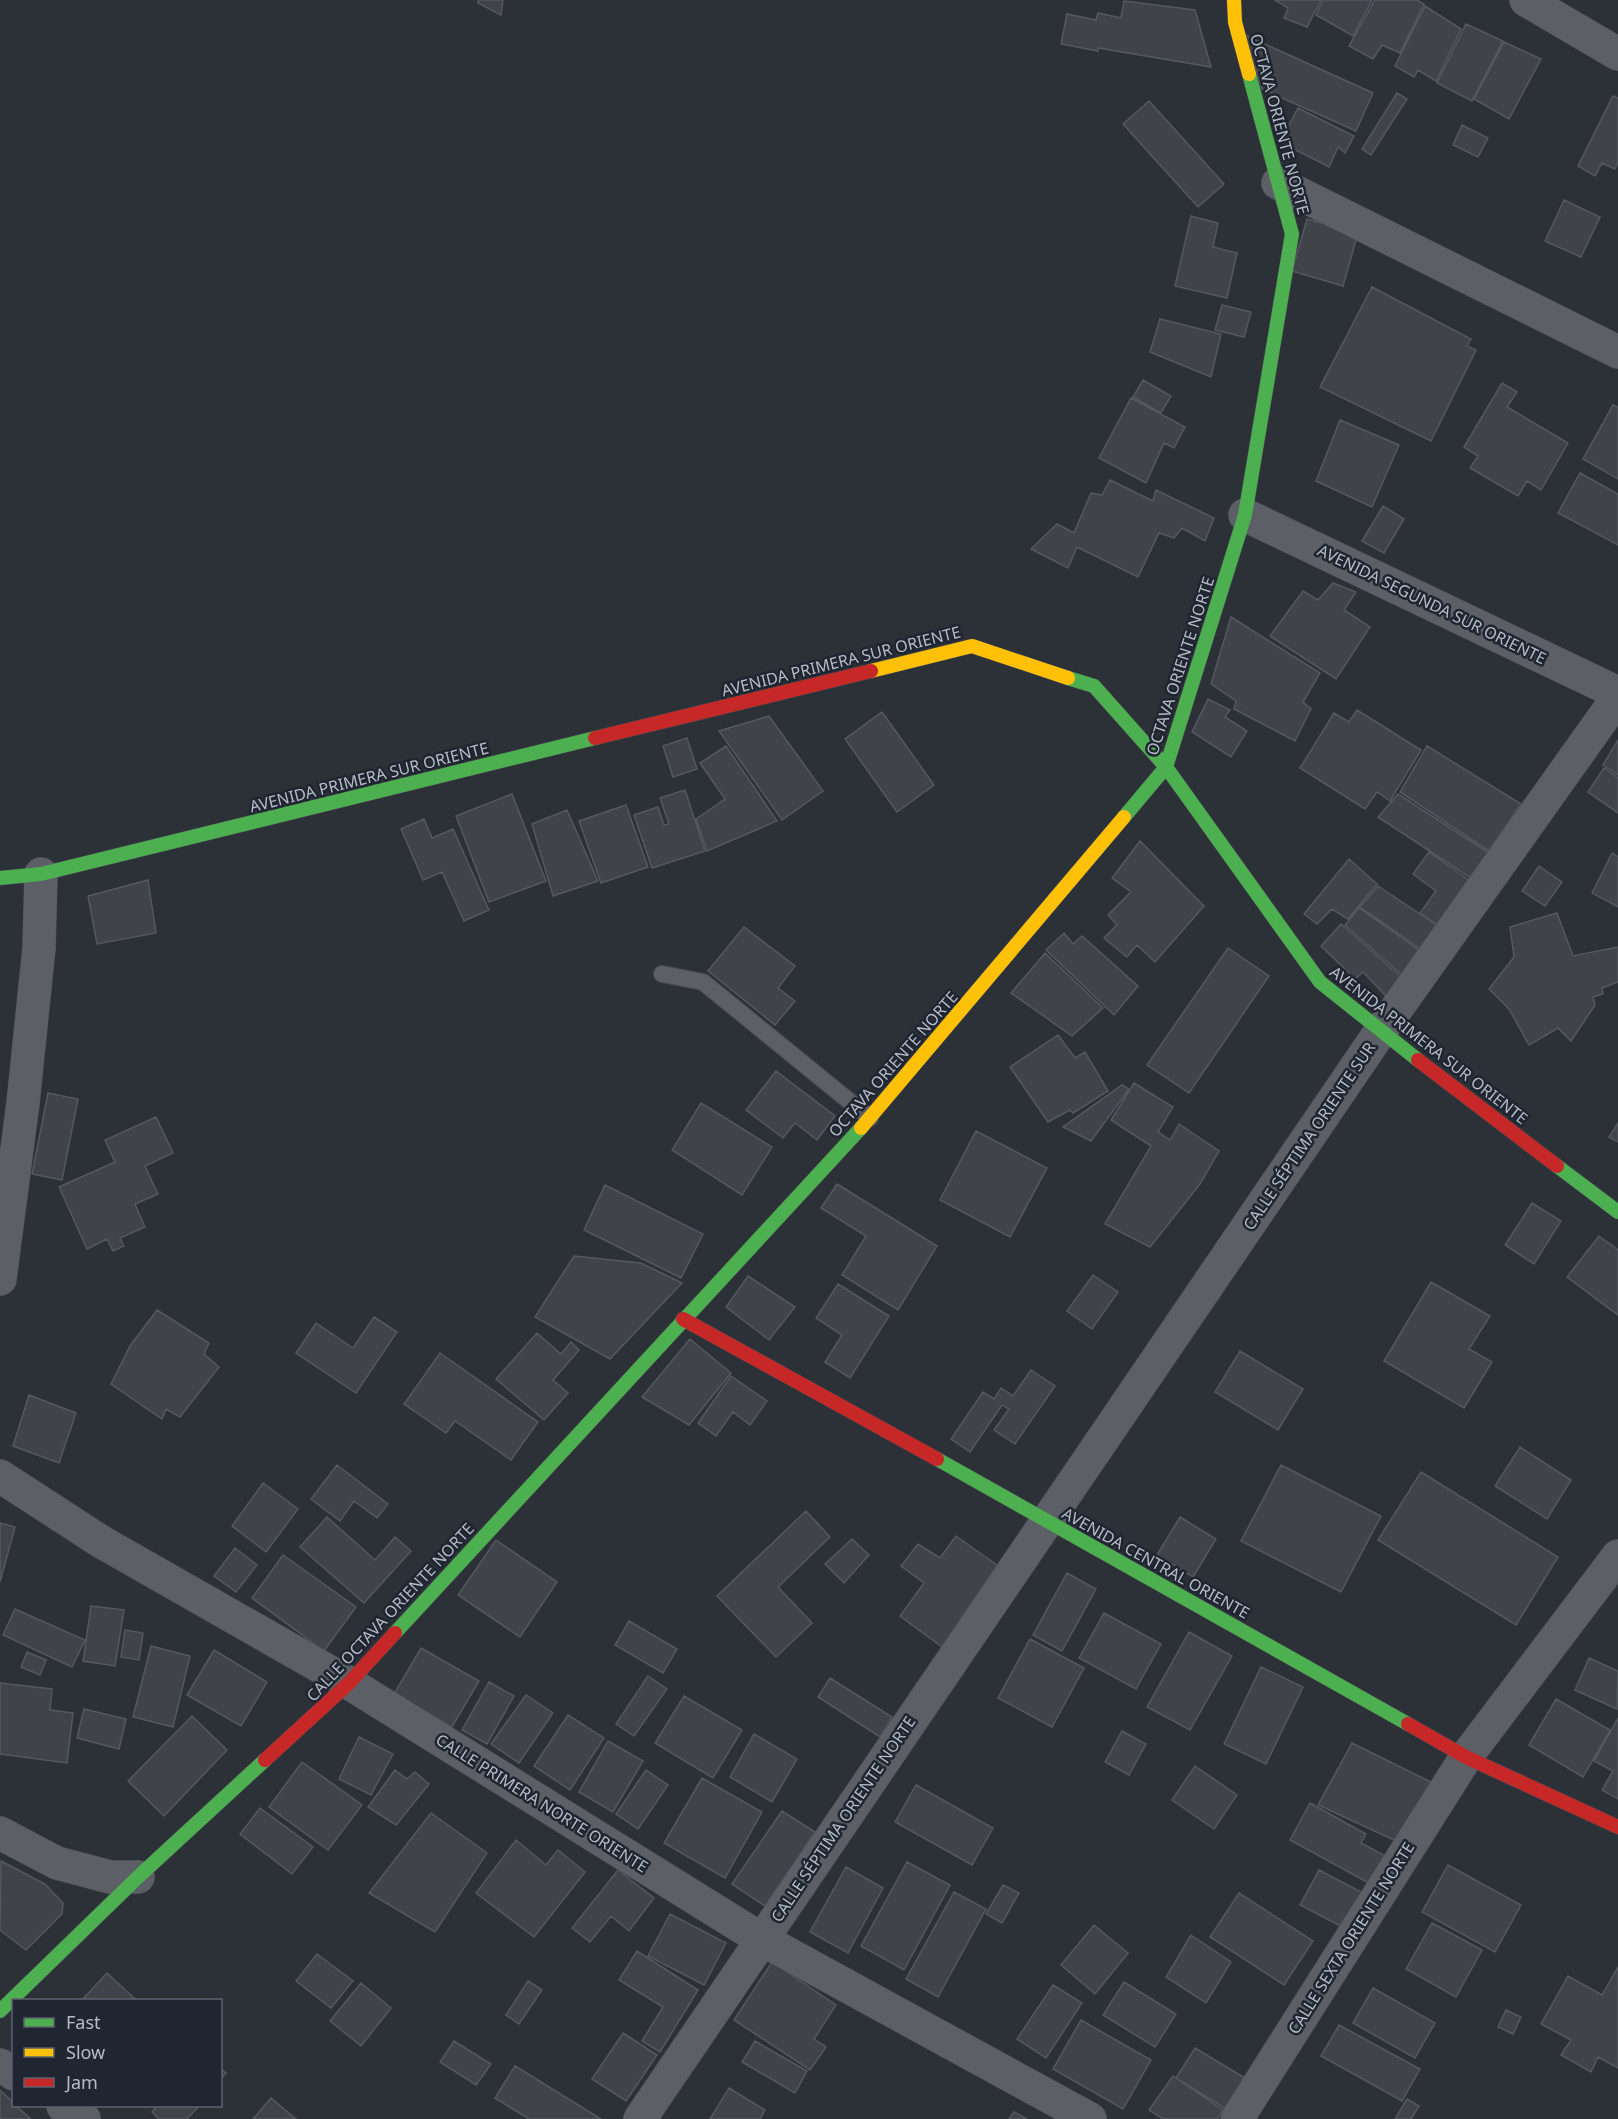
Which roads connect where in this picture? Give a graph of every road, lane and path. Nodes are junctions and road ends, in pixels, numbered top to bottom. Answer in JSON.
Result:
{"nodes":[{"id":1,"x":1234,"y":0,"type":"edge"},
{"id":2,"x":1526,"y":0,"type":"edge"},
{"id":3,"x":1618,"y":54,"type":"edge"},
{"id":4,"x":1278,"y":183,"type":"junction"},
{"id":5,"x":1618,"y":352,"type":"edge"},
{"id":6,"x":1245,"y":515,"type":"junction"},
{"id":7,"x":1618,"y":695,"type":"edge"},
{"id":8,"x":1166,"y":767,"type":"junction"},
{"id":9,"x":41,"y":874,"type":"junction"},
{"id":10,"x":0,"y":878,"type":"edge"},
{"id":11,"x":662,"y":974,"type":"dead end"},
{"id":12,"x":1380,"y":1032,"type":"junction"},
{"id":13,"x":870,"y":1118,"type":"junction"},
{"id":14,"x":1618,"y":1212,"type":"edge"},
{"id":15,"x":0,"y":1279,"type":"edge"},
{"id":16,"x":683,"y":1319,"type":"junction"},
{"id":17,"x":0,"y":1476,"type":"edge"},
{"id":18,"x":1047,"y":1520,"type":"junction"},
{"id":19,"x":1618,"y":1556,"type":"edge"},
{"id":20,"x":349,"y":1683,"type":"junction"},
{"id":21,"x":1466,"y":1756,"type":"junction"},
{"id":22,"x":1618,"y":1827,"type":"edge"},
{"id":23,"x":0,"y":1833,"type":"edge"},
{"id":24,"x":138,"y":1877,"type":"junction"},
{"id":25,"x":761,"y":1939,"type":"junction"},
{"id":26,"x":12,"y":1999,"type":"edge"},
{"id":27,"x":12,"y":1999,"type":"edge"},
{"id":28,"x":0,"y":2011,"type":"edge"},
{"id":29,"x":65,"y":2107,"type":"edge"},
{"id":30,"x":84,"y":2119,"type":"edge"},
{"id":31,"x":640,"y":2119,"type":"edge"},
{"id":32,"x":1090,"y":2119,"type":"edge"},
{"id":33,"x":1237,"y":2119,"type":"edge"}],
"edges":[{"from":1,"to":4,"type":"street","name":"OCTAVA ORIENTE NORTE"},
{"from":2,"to":3,"type":"street"},
{"from":4,"to":5,"type":"street"},
{"from":4,"to":6,"type":"street","name":"OCTAVA ORIENTE NORTE"},
{"from":6,"to":7,"type":"street","name":"AVENIDA SEGUNDA SUR ORIENTE"},
{"from":6,"to":8,"type":"street","name":"OCTAVA ORIENTE NORTE"},
{"from":7,"to":12,"type":"street","name":"CALLE SÉPTIMA ORIENTE SUR"},
{"from":8,"to":9,"type":"street","name":"AVENIDA PRIMERA SUR ORIENTE"},
{"from":8,"to":12,"type":"street","name":"AVENIDA PRIMERA SUR ORIENTE"},
{"from":8,"to":13,"type":"street","name":"OCTAVA ORIENTE NORTE"},
{"from":9,"to":10,"type":"street","name":"AVENIDA PRIMERA SUR ORIENTE"},
{"from":9,"to":15,"type":"street"},
{"from":11,"to":13,"type":"lane"},
{"from":12,"to":14,"type":"street","name":"AVENIDA PRIMERA SUR ORIENTE"},
{"from":12,"to":18,"type":"street","name":"CALLE SÉPTIMA ORIENTE SUR"},
{"from":13,"to":16,"type":"street","name":"OCTAVA ORIENTE NORTE"},
{"from":16,"to":18,"type":"street","name":"AVENIDA CENTRAL ORIENTE"},
{"from":16,"to":20,"type":"street","name":"CALLE OCTAVA ORIENTE NORTE"},
{"from":17,"to":20,"type":"street","name":"CALLE PRIMERA NORTE ORIENTE"},
{"from":18,"to":21,"type":"street","name":"AVENIDA CENTRAL ORIENTE"},
{"from":18,"to":25,"type":"street","name":"CALLE SÉPTIMA ORIENTE NORTE"},
{"from":19,"to":21,"type":"street","name":"CALLE SEXTA ORIENTE NORTE"},
{"from":20,"to":24,"type":"street","name":"CALLE OCTAVA ORIENTE NORTE"},
{"from":20,"to":25,"type":"street","name":"CALLE PRIMERA NORTE ORIENTE"},
{"from":21,"to":22,"type":"street","name":"AVENIDA CENTRAL ORIENTE"},
{"from":21,"to":33,"type":"street","name":"CALLE SEXTA ORIENTE NORTE"},
{"from":23,"to":24,"type":"street"},
{"from":24,"to":27,"type":"street","name":"CALLE OCTAVA ORIENTE NORTE"},
{"from":25,"to":31,"type":"street","name":"CALLE SÉPTIMA ORIENTE NORTE"},
{"from":25,"to":32,"type":"street","name":"CALLE PRIMERA NORTE ORIENTE"},
{"from":26,"to":28,"type":"street","name":"CALLE OCTAVA ORIENTE NORTE"},
{"from":29,"to":30,"type":"street"}]}
